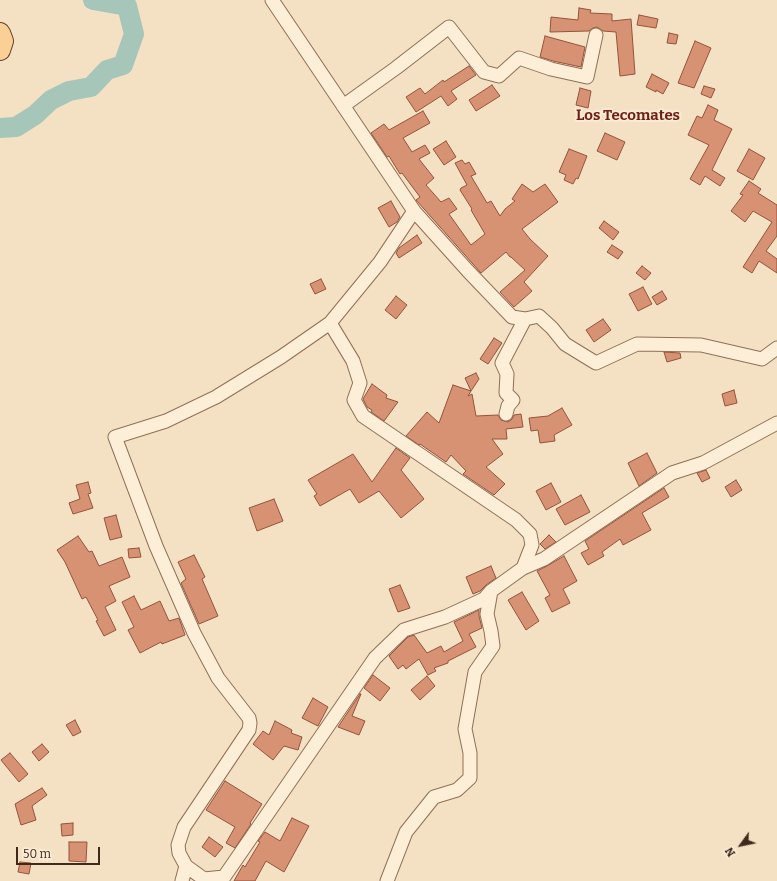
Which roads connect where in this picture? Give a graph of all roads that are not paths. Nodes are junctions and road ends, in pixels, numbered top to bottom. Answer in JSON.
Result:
{"nodes":[{"id":1,"x":272,"y":0,"type":"edge"},
{"id":2,"x":0,"y":33,"type":"edge"},
{"id":3,"x":596,"y":35,"type":"dead end"},
{"id":4,"x":0,"y":50,"type":"edge"},
{"id":5,"x":343,"y":106,"type":"junction"},
{"id":6,"x":414,"y":211,"type":"junction"},
{"id":7,"x":525,"y":319,"type":"junction"},
{"id":8,"x":330,"y":323,"type":"junction"},
{"id":9,"x":777,"y":348,"type":"edge"},
{"id":10,"x":506,"y":414,"type":"dead end"},
{"id":11,"x":777,"y":423,"type":"edge"},
{"id":12,"x":523,"y":568,"type":"junction"},
{"id":13,"x":491,"y":591,"type":"junction"},
{"id":14,"x":186,"y":866,"type":"junction"},
{"id":15,"x":182,"y":881,"type":"edge"},
{"id":16,"x":387,"y":881,"type":"edge"}],
"edges":[{"from":1,"to":5,"type":"street"},
{"from":2,"to":4,"type":"main road"},
{"from":3,"to":5,"type":"street"},
{"from":5,"to":6,"type":"street"},
{"from":6,"to":7,"type":"street"},
{"from":6,"to":8,"type":"street"},
{"from":7,"to":9,"type":"street"},
{"from":7,"to":10,"type":"street"},
{"from":8,"to":12,"type":"street"},
{"from":8,"to":14,"type":"street"},
{"from":11,"to":12,"type":"street"},
{"from":12,"to":13,"type":"street"},
{"from":13,"to":14,"type":"street"},
{"from":13,"to":16,"type":"street"},
{"from":14,"to":15,"type":"street"}]}
